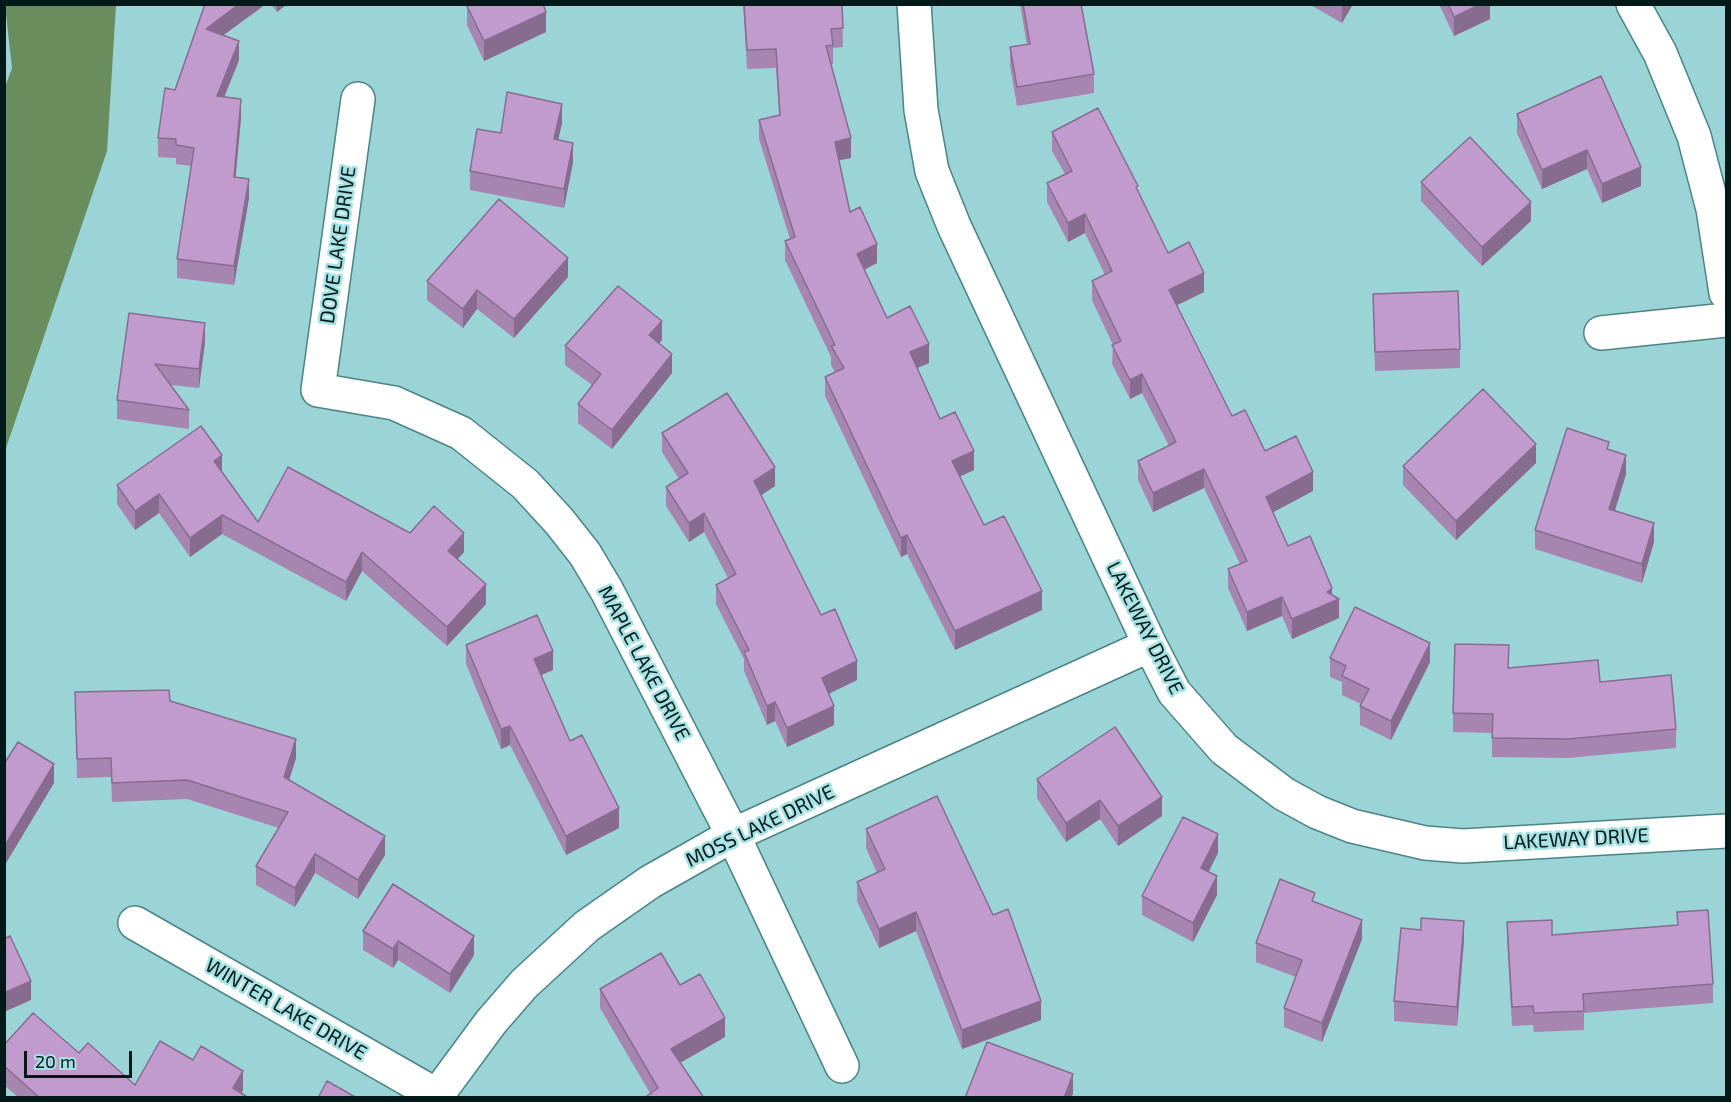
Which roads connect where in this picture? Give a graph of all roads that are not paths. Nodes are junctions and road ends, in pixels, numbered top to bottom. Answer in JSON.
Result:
{"nodes":[{"id":1,"x":914,"y":4,"type":"edge"},
{"id":2,"x":1633,"y":4,"type":"edge"},
{"id":3,"x":358,"y":99,"type":"dead end"},
{"id":4,"x":1726,"y":293,"type":"edge"},
{"id":5,"x":1726,"y":320,"type":"edge"},
{"id":6,"x":1601,"y":333,"type":"dead end"},
{"id":7,"x":318,"y":390,"type":"joint"},
{"id":8,"x":1149,"y":645,"type":"junction"},
{"id":9,"x":1726,"y":831,"type":"edge"},
{"id":10,"x":733,"y":835,"type":"junction"},
{"id":11,"x":135,"y":923,"type":"dead end"},
{"id":12,"x":842,"y":1066,"type":"dead end"},
{"id":13,"x":436,"y":1096,"type":"edge"}],
"edges":[{"from":1,"to":8,"type":"street","name":"LAKEWAY DRIVE"},
{"from":2,"to":4,"type":"street"},
{"from":3,"to":7,"type":"street","name":"DOVE LAKE DRIVE"},
{"from":5,"to":6,"type":"street"},
{"from":7,"to":10,"type":"street","name":"MAPLE LAKE DRIVE"},
{"from":8,"to":9,"type":"street","name":"LAKEWAY DRIVE"},
{"from":8,"to":10,"type":"street","name":"MOSS LAKE DRIVE"},
{"from":10,"to":12,"type":"street","name":"MAPLE LAKE DRIVE"},
{"from":10,"to":13,"type":"street","name":"MOSS LAKE DRIVE"},
{"from":11,"to":13,"type":"street","name":"WINTER LAKE DRIVE"}]}
